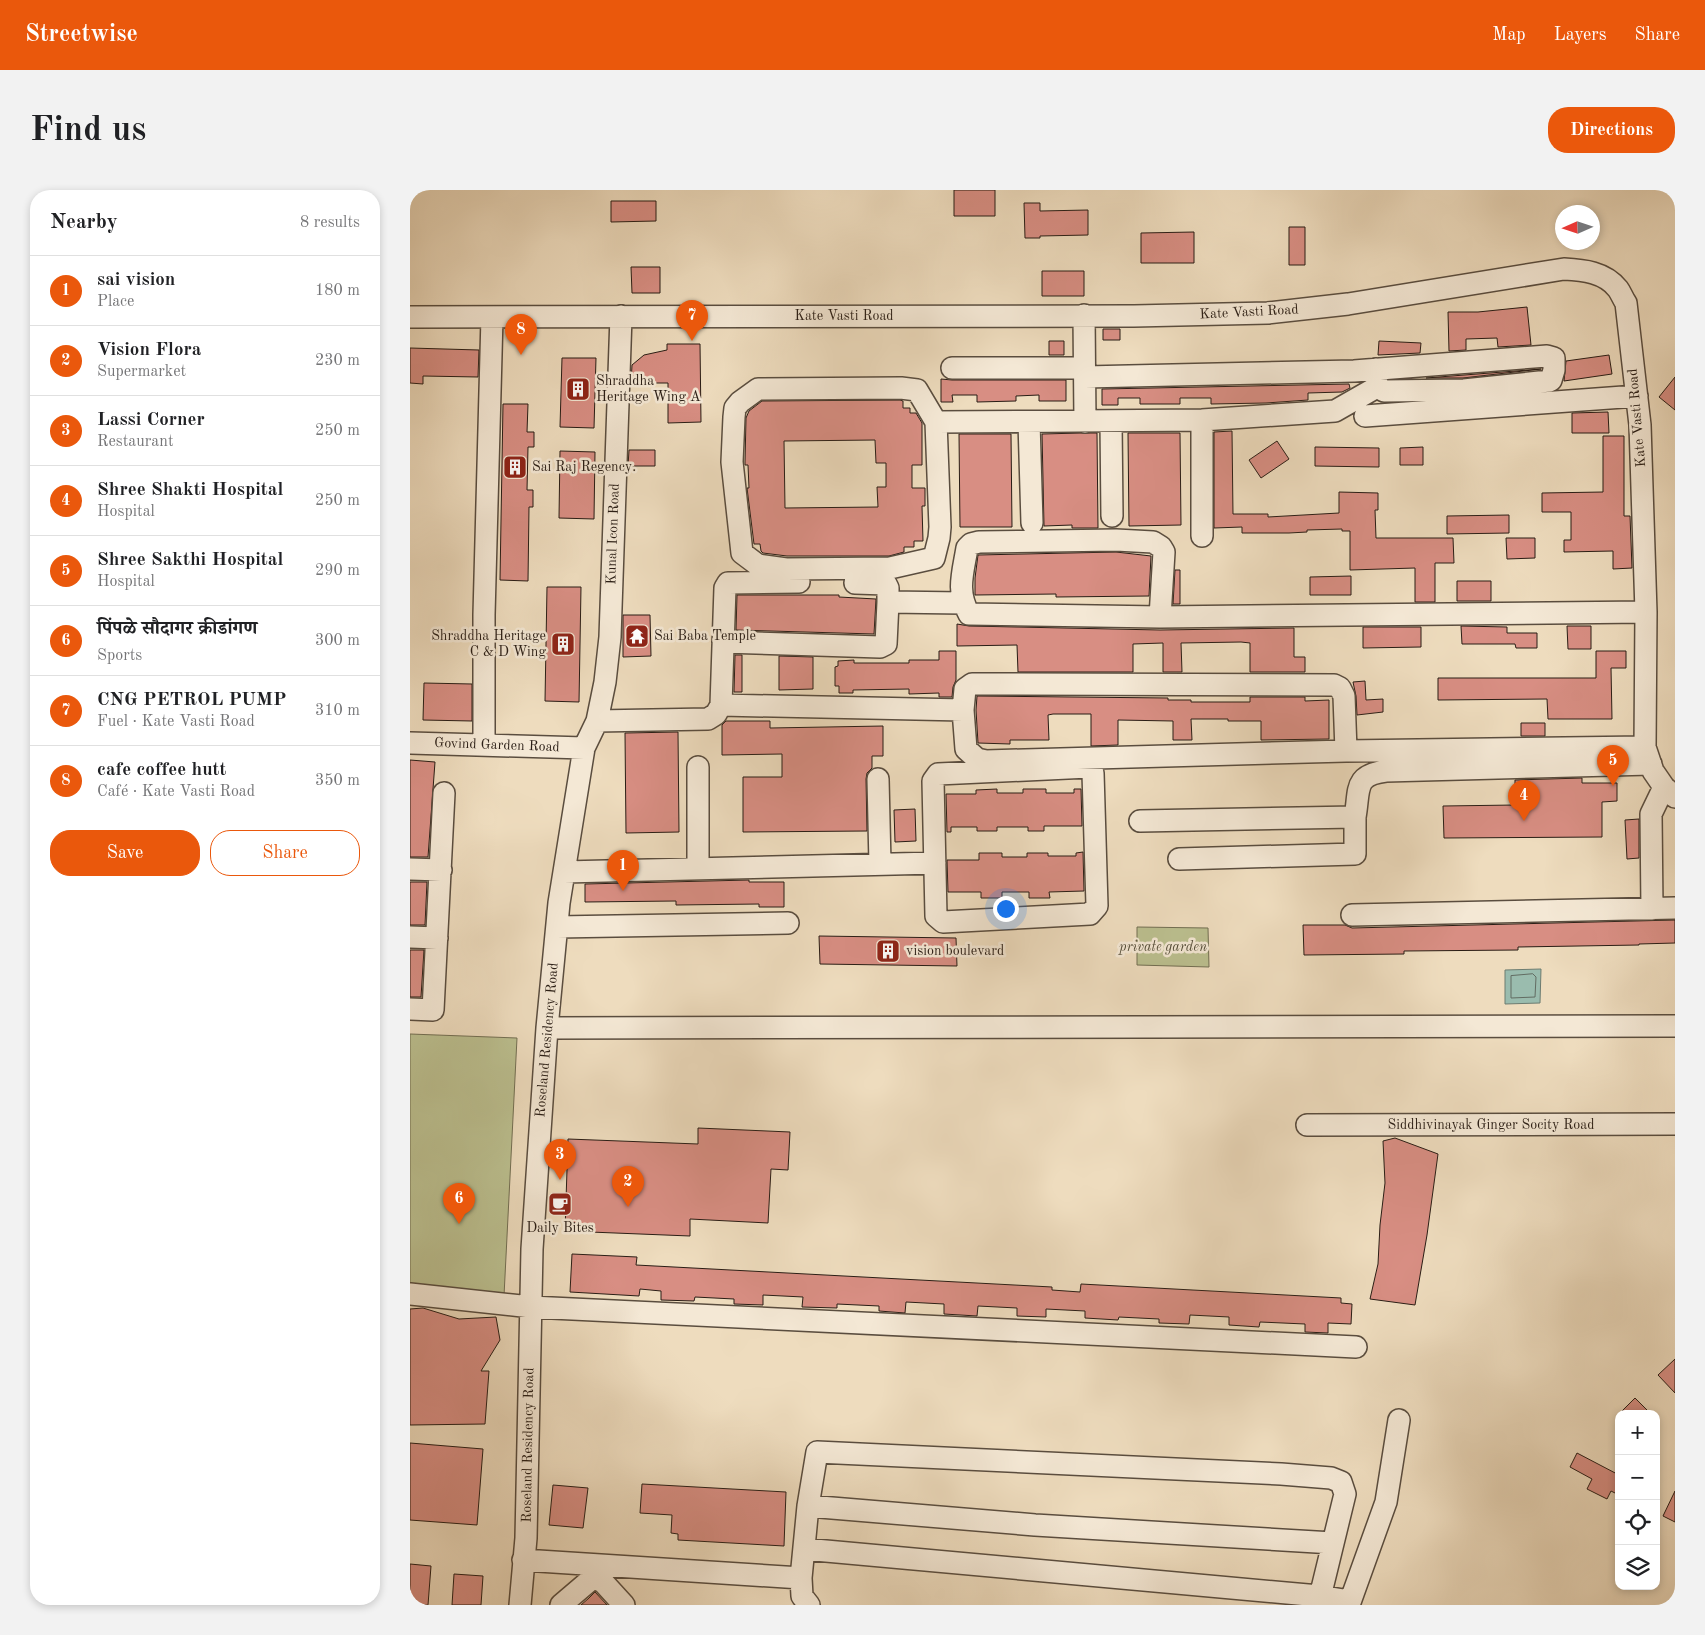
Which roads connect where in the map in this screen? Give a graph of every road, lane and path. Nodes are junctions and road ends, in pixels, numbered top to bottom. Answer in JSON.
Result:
{"nodes":[{"id":1,"x":621,"y":316,"type":"junction"},
{"id":2,"x":1084,"y":316,"type":"junction"},
{"id":3,"x":410,"y":317,"type":"edge"},
{"id":4,"x":492,"y":317,"type":"junction"},
{"id":5,"x":952,"y":368,"type":"dead end"},
{"id":6,"x":1084,"y":373,"type":"junction"},
{"id":7,"x":1376,"y":378,"type":"junction"},
{"id":8,"x":1637,"y":396,"type":"junction"},
{"id":9,"x":1365,"y":416,"type":"dead end"},
{"id":10,"x":1202,"y":420,"type":"junction"},
{"id":11,"x":936,"y":422,"type":"junction"},
{"id":12,"x":1029,"y":422,"type":"junction"},
{"id":13,"x":1085,"y":422,"type":"junction"},
{"id":14,"x":1111,"y":422,"type":"junction"},
{"id":15,"x":1112,"y":516,"type":"dead end"},
{"id":16,"x":1032,"y":523,"type":"dead end"},
{"id":17,"x":1202,"y":536,"type":"dead end"},
{"id":18,"x":888,"y":602,"type":"junction"},
{"id":19,"x":963,"y":604,"type":"junction"},
{"id":20,"x":1646,"y":612,"type":"junction"},
{"id":21,"x":1160,"y":617,"type":"junction"},
{"id":22,"x":723,"y":642,"type":"junction"},
{"id":23,"x":721,"y":705,"type":"junction"},
{"id":24,"x":963,"y":710,"type":"junction"},
{"id":25,"x":597,"y":720,"type":"junction"},
{"id":26,"x":410,"y":743,"type":"edge"},
{"id":27,"x":484,"y":745,"type":"junction"},
{"id":28,"x":584,"y":748,"type":"junction"},
{"id":29,"x":1346,"y":752,"type":"junction"},
{"id":30,"x":1648,"y":756,"type":"junction"},
{"id":31,"x":698,"y":767,"type":"dead end"},
{"id":32,"x":878,"y":779,"type":"dead end"},
{"id":33,"x":1669,"y":792,"type":"edge"},
{"id":34,"x":444,"y":793,"type":"dead end"},
{"id":35,"x":1355,"y":817,"type":"junction"},
{"id":36,"x":1140,"y":821,"type":"dead end"},
{"id":37,"x":1179,"y":859,"type":"dead end"},
{"id":38,"x":935,"y":863,"type":"junction"},
{"id":39,"x":880,"y":864,"type":"junction"},
{"id":40,"x":698,"y":868,"type":"junction"},
{"id":41,"x":410,"y":869,"type":"edge"},
{"id":42,"x":441,"y":870,"type":"junction"},
{"id":43,"x":564,"y":872,"type":"junction"},
{"id":44,"x":1675,"y":908,"type":"edge"},
{"id":45,"x":1652,"y":909,"type":"junction"},
{"id":46,"x":1352,"y":915,"type":"dead end"},
{"id":47,"x":788,"y":923,"type":"dead end"},
{"id":48,"x":557,"y":927,"type":"junction"},
{"id":49,"x":410,"y":937,"type":"edge"},
{"id":50,"x":437,"y":938,"type":"junction"},
{"id":51,"x":410,"y":1009,"type":"edge"},
{"id":52,"x":1675,"y":1026,"type":"edge"},
{"id":53,"x":547,"y":1028,"type":"junction"},
{"id":54,"x":1675,"y":1124,"type":"edge"},
{"id":55,"x":1307,"y":1126,"type":"dead end"},
{"id":56,"x":410,"y":1294,"type":"edge"},
{"id":57,"x":531,"y":1307,"type":"junction"},
{"id":58,"x":1356,"y":1347,"type":"dead end"},
{"id":59,"x":1399,"y":1420,"type":"dead end"},
{"id":60,"x":808,"y":1506,"type":"junction"},
{"id":61,"x":1333,"y":1543,"type":"junction"},
{"id":62,"x":804,"y":1549,"type":"junction"},
{"id":63,"x":523,"y":1560,"type":"junction"},
{"id":64,"x":801,"y":1578,"type":"junction"},
{"id":65,"x":1318,"y":1601,"type":"edge"},
{"id":66,"x":1349,"y":1603,"type":"edge"},
{"id":67,"x":520,"y":1605,"type":"edge"},
{"id":68,"x":561,"y":1605,"type":"edge"},
{"id":69,"x":624,"y":1605,"type":"edge"},
{"id":70,"x":809,"y":1605,"type":"edge"}],
"edges":[{"from":1,"to":2,"type":"street","name":"Kate Vasti Road"},
{"from":1,"to":4,"type":"street","name":"Kate Vasti Road"},
{"from":1,"to":25,"type":"street","name":"Kunal Icon Road"},
{"from":2,"to":6,"type":"street"},
{"from":2,"to":8,"type":"street","name":"Kate Vasti Road"},
{"from":3,"to":4,"type":"street","name":"Kate Vasti Road"},
{"from":4,"to":27,"type":"street"},
{"from":5,"to":6,"type":"street"},
{"from":6,"to":7,"type":"street"},
{"from":6,"to":13,"type":"street"},
{"from":7,"to":7,"type":"street"},
{"from":7,"to":10,"type":"street"},
{"from":8,"to":9,"type":"street"},
{"from":8,"to":20,"type":"street","name":"Kate Vasti Road"},
{"from":10,"to":14,"type":"street"},
{"from":10,"to":17,"type":"street"},
{"from":11,"to":11,"type":"street"},
{"from":11,"to":12,"type":"street"},
{"from":12,"to":13,"type":"street"},
{"from":12,"to":16,"type":"street"},
{"from":13,"to":14,"type":"street"},
{"from":14,"to":15,"type":"street"},
{"from":18,"to":19,"type":"street"},
{"from":18,"to":22,"type":"street"},
{"from":18,"to":22,"type":"street"},
{"from":19,"to":21,"type":"street"},
{"from":19,"to":21,"type":"street"},
{"from":20,"to":21,"type":"street"},
{"from":20,"to":30,"type":"street","name":"Kate Vasti Road"},
{"from":22,"to":23,"type":"street"},
{"from":23,"to":24,"type":"street"},
{"from":23,"to":25,"type":"street"},
{"from":24,"to":29,"type":"street"},
{"from":24,"to":29,"type":"street"},
{"from":25,"to":28,"type":"street","name":"Kunal Icon Road"},
{"from":26,"to":27,"type":"street","name":"Govind Garden Road"},
{"from":27,"to":28,"type":"street","name":"Govind Garden Road"},
{"from":28,"to":43,"type":"street","name":"Roseland Residency Road"},
{"from":29,"to":30,"type":"street"},
{"from":30,"to":33,"type":"street"},
{"from":30,"to":35,"type":"street"},
{"from":31,"to":40,"type":"street"},
{"from":32,"to":39,"type":"street"},
{"from":33,"to":45,"type":"street"},
{"from":34,"to":42,"type":"street"},
{"from":35,"to":36,"type":"street"},
{"from":35,"to":37,"type":"street"},
{"from":38,"to":38,"type":"street"},
{"from":38,"to":39,"type":"street"},
{"from":39,"to":40,"type":"street"},
{"from":40,"to":43,"type":"street"},
{"from":41,"to":42,"type":"street"},
{"from":42,"to":50,"type":"street"},
{"from":43,"to":48,"type":"street","name":"Roseland Residency Road"},
{"from":44,"to":45,"type":"street"},
{"from":45,"to":46,"type":"street"},
{"from":47,"to":48,"type":"street"},
{"from":48,"to":53,"type":"street","name":"Roseland Residency Road"},
{"from":49,"to":50,"type":"street"},
{"from":50,"to":51,"type":"street"},
{"from":52,"to":53,"type":"street"},
{"from":53,"to":57,"type":"street","name":"Roseland Residency Road"},
{"from":54,"to":55,"type":"street","name":"Siddhivinayak Ginger Socity Road"},
{"from":56,"to":57,"type":"street"},
{"from":57,"to":58,"type":"street"},
{"from":57,"to":63,"type":"street","name":"Roseland Residency Road"},
{"from":59,"to":66,"type":"street"},
{"from":60,"to":61,"type":"street"},
{"from":60,"to":61,"type":"street"},
{"from":60,"to":62,"type":"street"},
{"from":61,"to":65,"type":"street"},
{"from":62,"to":64,"type":"street"},
{"from":62,"to":65,"type":"street"},
{"from":63,"to":64,"type":"street"},
{"from":63,"to":67,"type":"street","name":"Roseland Residency Road"},
{"from":64,"to":70,"type":"street"},
{"from":65,"to":66,"type":"street"},
{"from":68,"to":69,"type":"street"}]}
